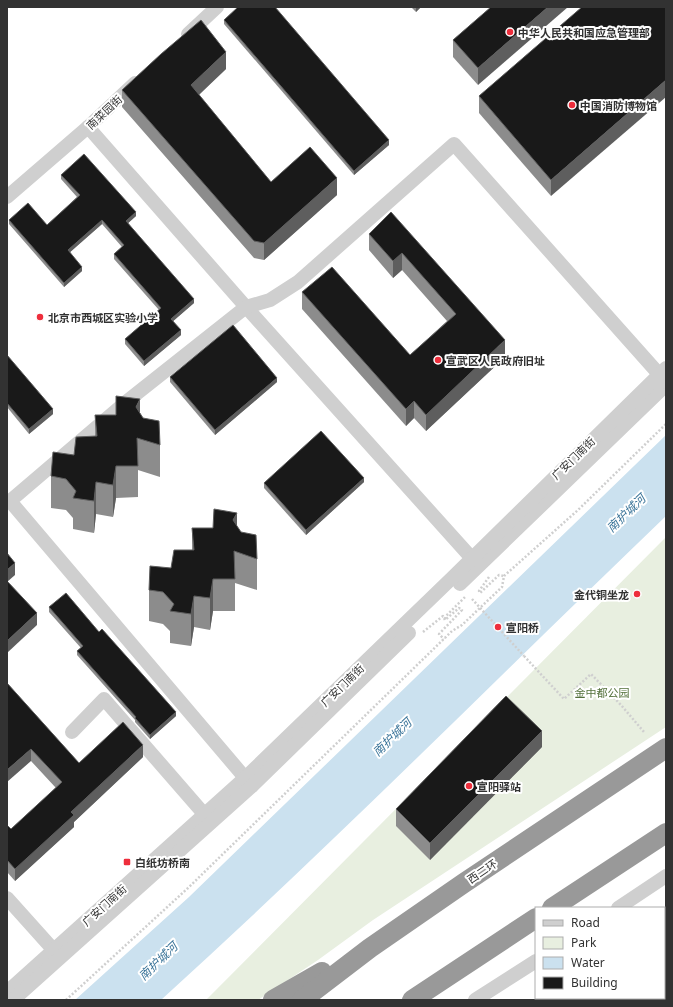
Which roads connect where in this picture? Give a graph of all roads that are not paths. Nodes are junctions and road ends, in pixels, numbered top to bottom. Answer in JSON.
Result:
{"nodes":[{"id":1,"x":217,"y":7,"type":"edge"},
{"id":2,"x":178,"y":43,"type":"edge"},
{"id":3,"x":144,"y":75,"type":"edge"},
{"id":4,"x":88,"y":127,"type":"junction"},
{"id":5,"x":8,"y":193,"type":"edge"},
{"id":6,"x":246,"y":307,"type":"junction"},
{"id":7,"x":664,"y":377,"type":"edge"},
{"id":8,"x":479,"y":566,"type":"junction"},
{"id":9,"x":72,"y":732,"type":"dead end"},
{"id":10,"x":666,"y":748,"type":"edge"},
{"id":11,"x":248,"y":782,"type":"junction"},
{"id":12,"x":208,"y":819,"type":"junction"},
{"id":13,"x":666,"y":833,"type":"edge"},
{"id":14,"x":666,"y":876,"type":"edge"},
{"id":15,"x":7,"y":898,"type":"edge"},
{"id":16,"x":554,"y":907,"type":"edge"},
{"id":17,"x":620,"y":907,"type":"edge"},
{"id":18,"x":535,"y":919,"type":"edge"},
{"id":19,"x":370,"y":948,"type":"junction"},
{"id":20,"x":57,"y":953,"type":"junction"},
{"id":21,"x":535,"y":962,"type":"edge"},
{"id":22,"x":7,"y":992,"type":"edge"},
{"id":23,"x":13,"y":1000,"type":"edge"},
{"id":24,"x":273,"y":1000,"type":"edge"},
{"id":25,"x":302,"y":1000,"type":"edge"},
{"id":26,"x":412,"y":1000,"type":"edge"},
{"id":27,"x":475,"y":1000,"type":"edge"}],
"edges":[{"from":1,"to":2,"type":"street"},
{"from":3,"to":4,"type":"street","name":"南菜园街"},
{"from":4,"to":5,"type":"street","name":"南菜园街"},
{"from":4,"to":6,"type":"street"},
{"from":6,"to":7,"type":"street"},
{"from":6,"to":8,"type":"street"},
{"from":6,"to":11,"type":"street"},
{"from":7,"to":8,"type":"street","name":"广安门南街"},
{"from":8,"to":11,"type":"street","name":"广安门南街"},
{"from":9,"to":12,"type":"street"},
{"from":10,"to":19,"type":"highway","name":"西二环"},
{"from":11,"to":12,"type":"street","name":"广安门南街"},
{"from":12,"to":20,"type":"street","name":"广安门南街"},
{"from":13,"to":16,"type":"highway"},
{"from":14,"to":17,"type":"street"},
{"from":15,"to":20,"type":"street"},
{"from":18,"to":26,"type":"highway"},
{"from":19,"to":24,"type":"highway"},
{"from":19,"to":25,"type":"highway","name":"西二环"},
{"from":20,"to":22,"type":"street","name":"广安门南街"},
{"from":20,"to":23,"type":"street","name":"广安门南街"},
{"from":21,"to":27,"type":"street"}]}
